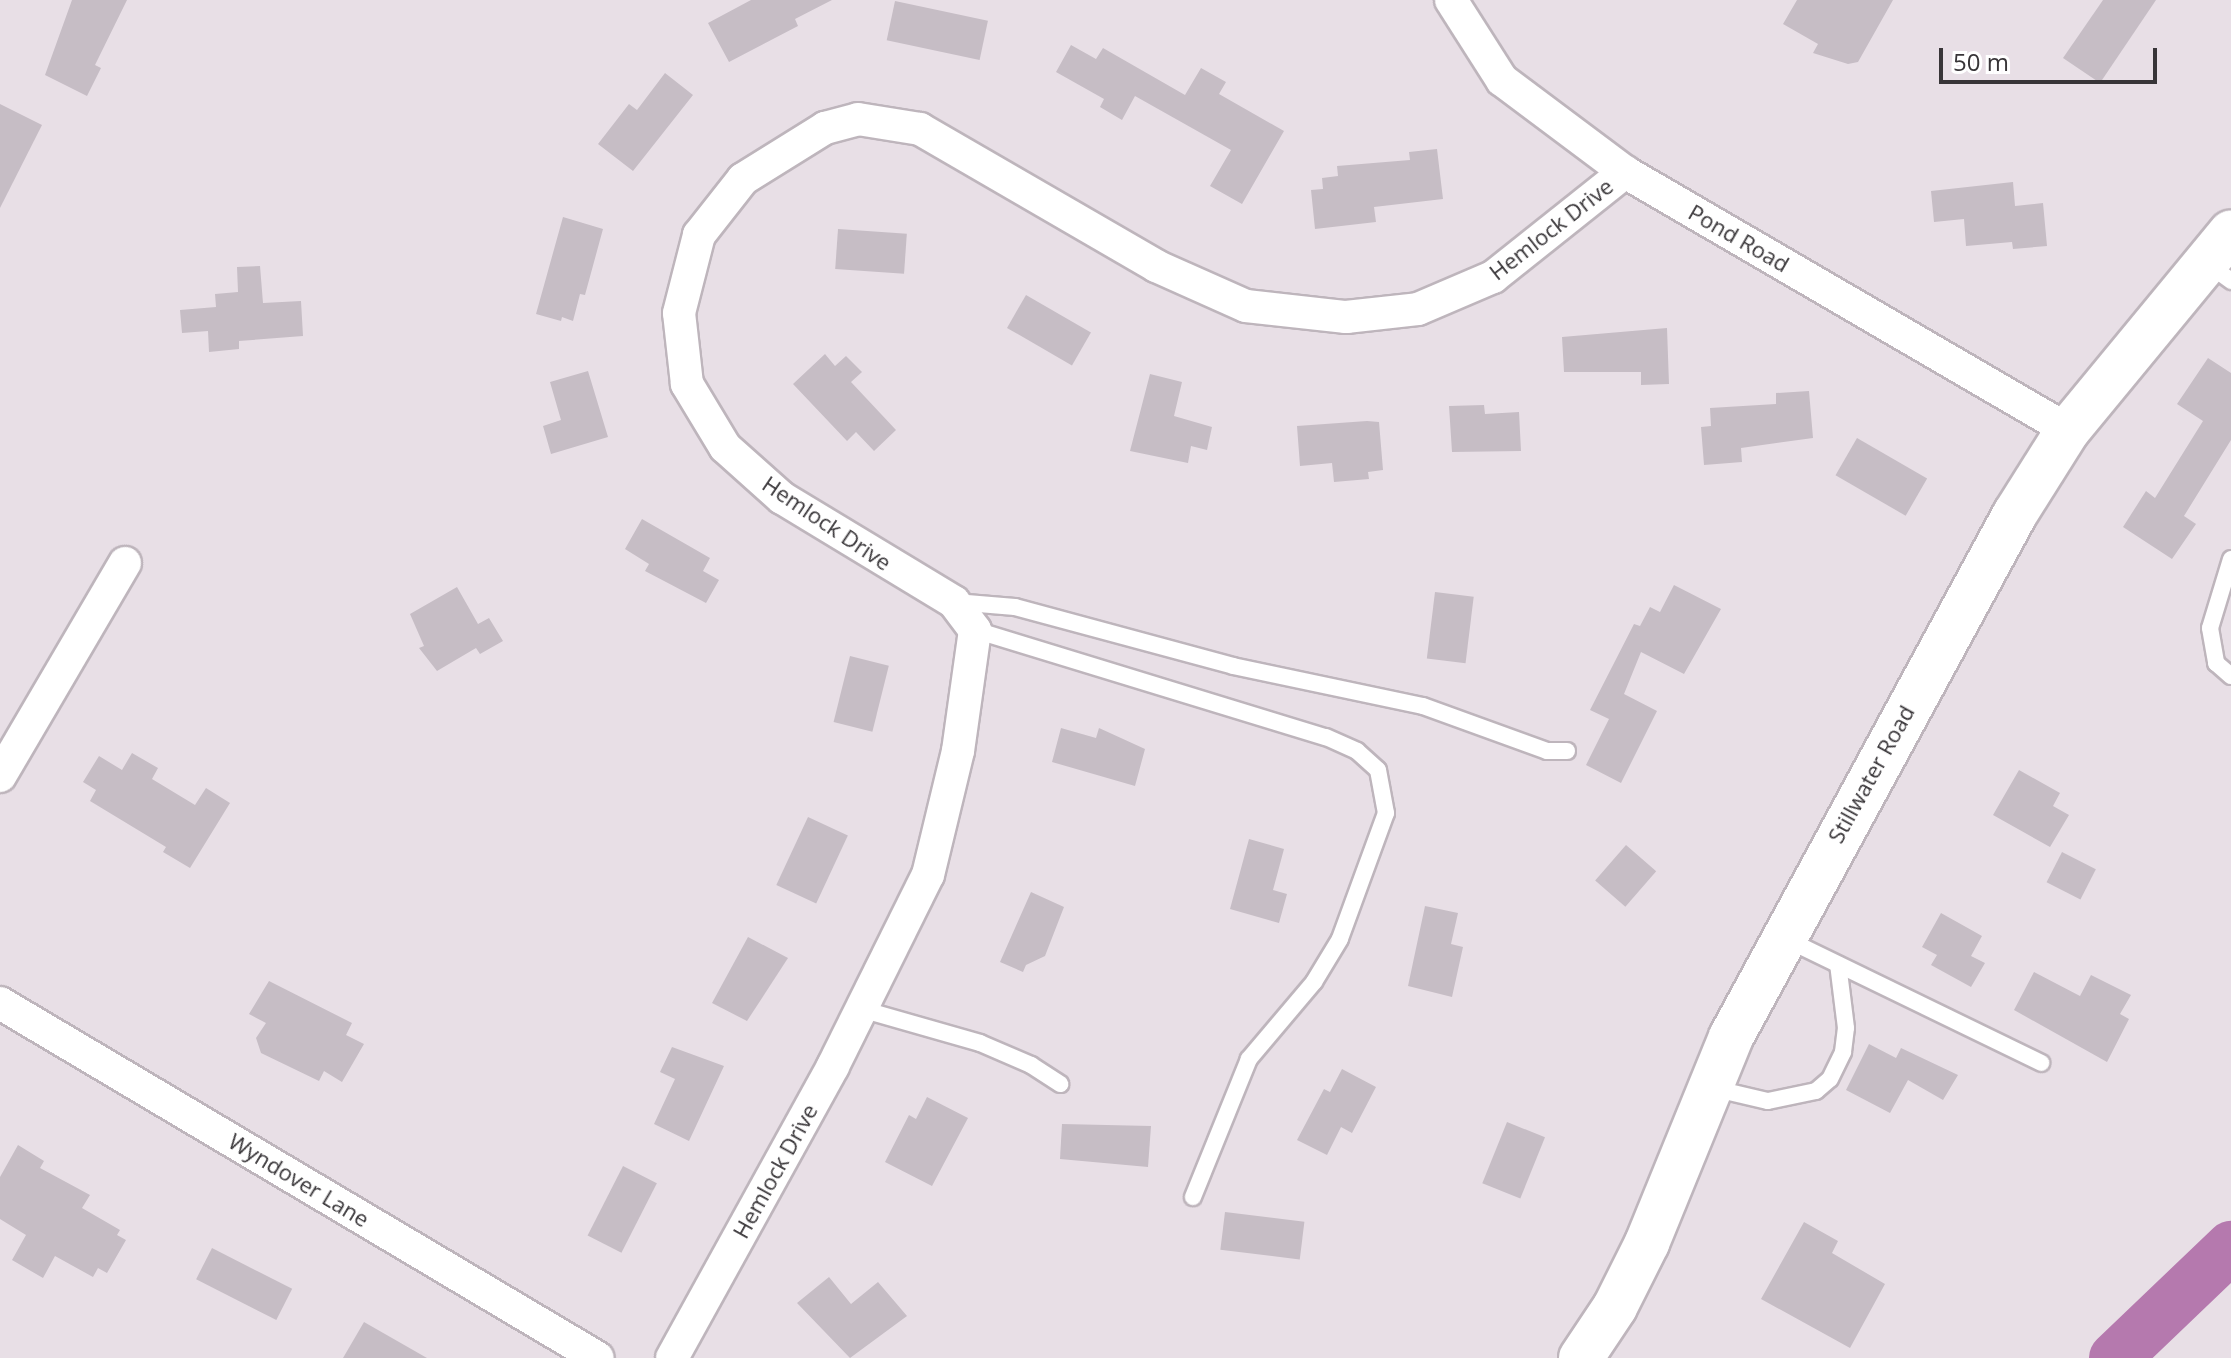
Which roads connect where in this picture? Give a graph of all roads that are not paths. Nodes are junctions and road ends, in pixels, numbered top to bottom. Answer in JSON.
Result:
{"nodes":[{"id":1,"x":1451,"y":0,"type":"edge"},
{"id":2,"x":1625,"y":172,"type":"junction"},
{"id":3,"x":2223,"y":259,"type":"edge"},
{"id":4,"x":2068,"y":430,"type":"junction"},
{"id":5,"x":2231,"y":559,"type":"edge"},
{"id":6,"x":125,"y":563,"type":"dead end"},
{"id":7,"x":954,"y":602,"type":"junction"},
{"id":8,"x":975,"y":630,"type":"junction"},
{"id":9,"x":2231,"y":676,"type":"edge"},
{"id":10,"x":1567,"y":751,"type":"dead end"},
{"id":11,"x":0,"y":776,"type":"edge"},
{"id":12,"x":1783,"y":938,"type":"junction"},
{"id":13,"x":1838,"y":964,"type":"junction"},
{"id":14,"x":0,"y":1003,"type":"edge"},
{"id":15,"x":861,"y":1009,"type":"junction"},
{"id":16,"x":2041,"y":1063,"type":"dead end"},
{"id":17,"x":1060,"y":1084,"type":"dead end"},
{"id":18,"x":1710,"y":1088,"type":"junction"},
{"id":19,"x":1193,"y":1197,"type":"dead end"},
{"id":20,"x":598,"y":1358,"type":"edge"},
{"id":21,"x":672,"y":1358,"type":"edge"},
{"id":22,"x":1581,"y":1358,"type":"edge"}],
"edges":[{"from":1,"to":2,"type":"street","name":"Pond Road"},
{"from":2,"to":4,"type":"street","name":"Pond Road"},
{"from":2,"to":7,"type":"street","name":"Hemlock Drive"},
{"from":3,"to":4,"type":"main road","name":"Stillwater Road"},
{"from":4,"to":12,"type":"main road","name":"Stillwater Road"},
{"from":5,"to":9,"type":"lane"},
{"from":6,"to":11,"type":"street"},
{"from":7,"to":8,"type":"street","name":"Hemlock Drive"},
{"from":7,"to":10,"type":"lane"},
{"from":8,"to":15,"type":"street","name":"Hemlock Drive"},
{"from":8,"to":19,"type":"lane"},
{"from":12,"to":13,"type":"lane"},
{"from":12,"to":18,"type":"main road","name":"Stillwater Road"},
{"from":13,"to":16,"type":"lane"},
{"from":13,"to":18,"type":"lane"},
{"from":14,"to":20,"type":"street","name":"Wyndover Lane"},
{"from":15,"to":17,"type":"lane"},
{"from":15,"to":21,"type":"street","name":"Hemlock Drive"},
{"from":18,"to":22,"type":"main road","name":"Stillwater Road"}]}
